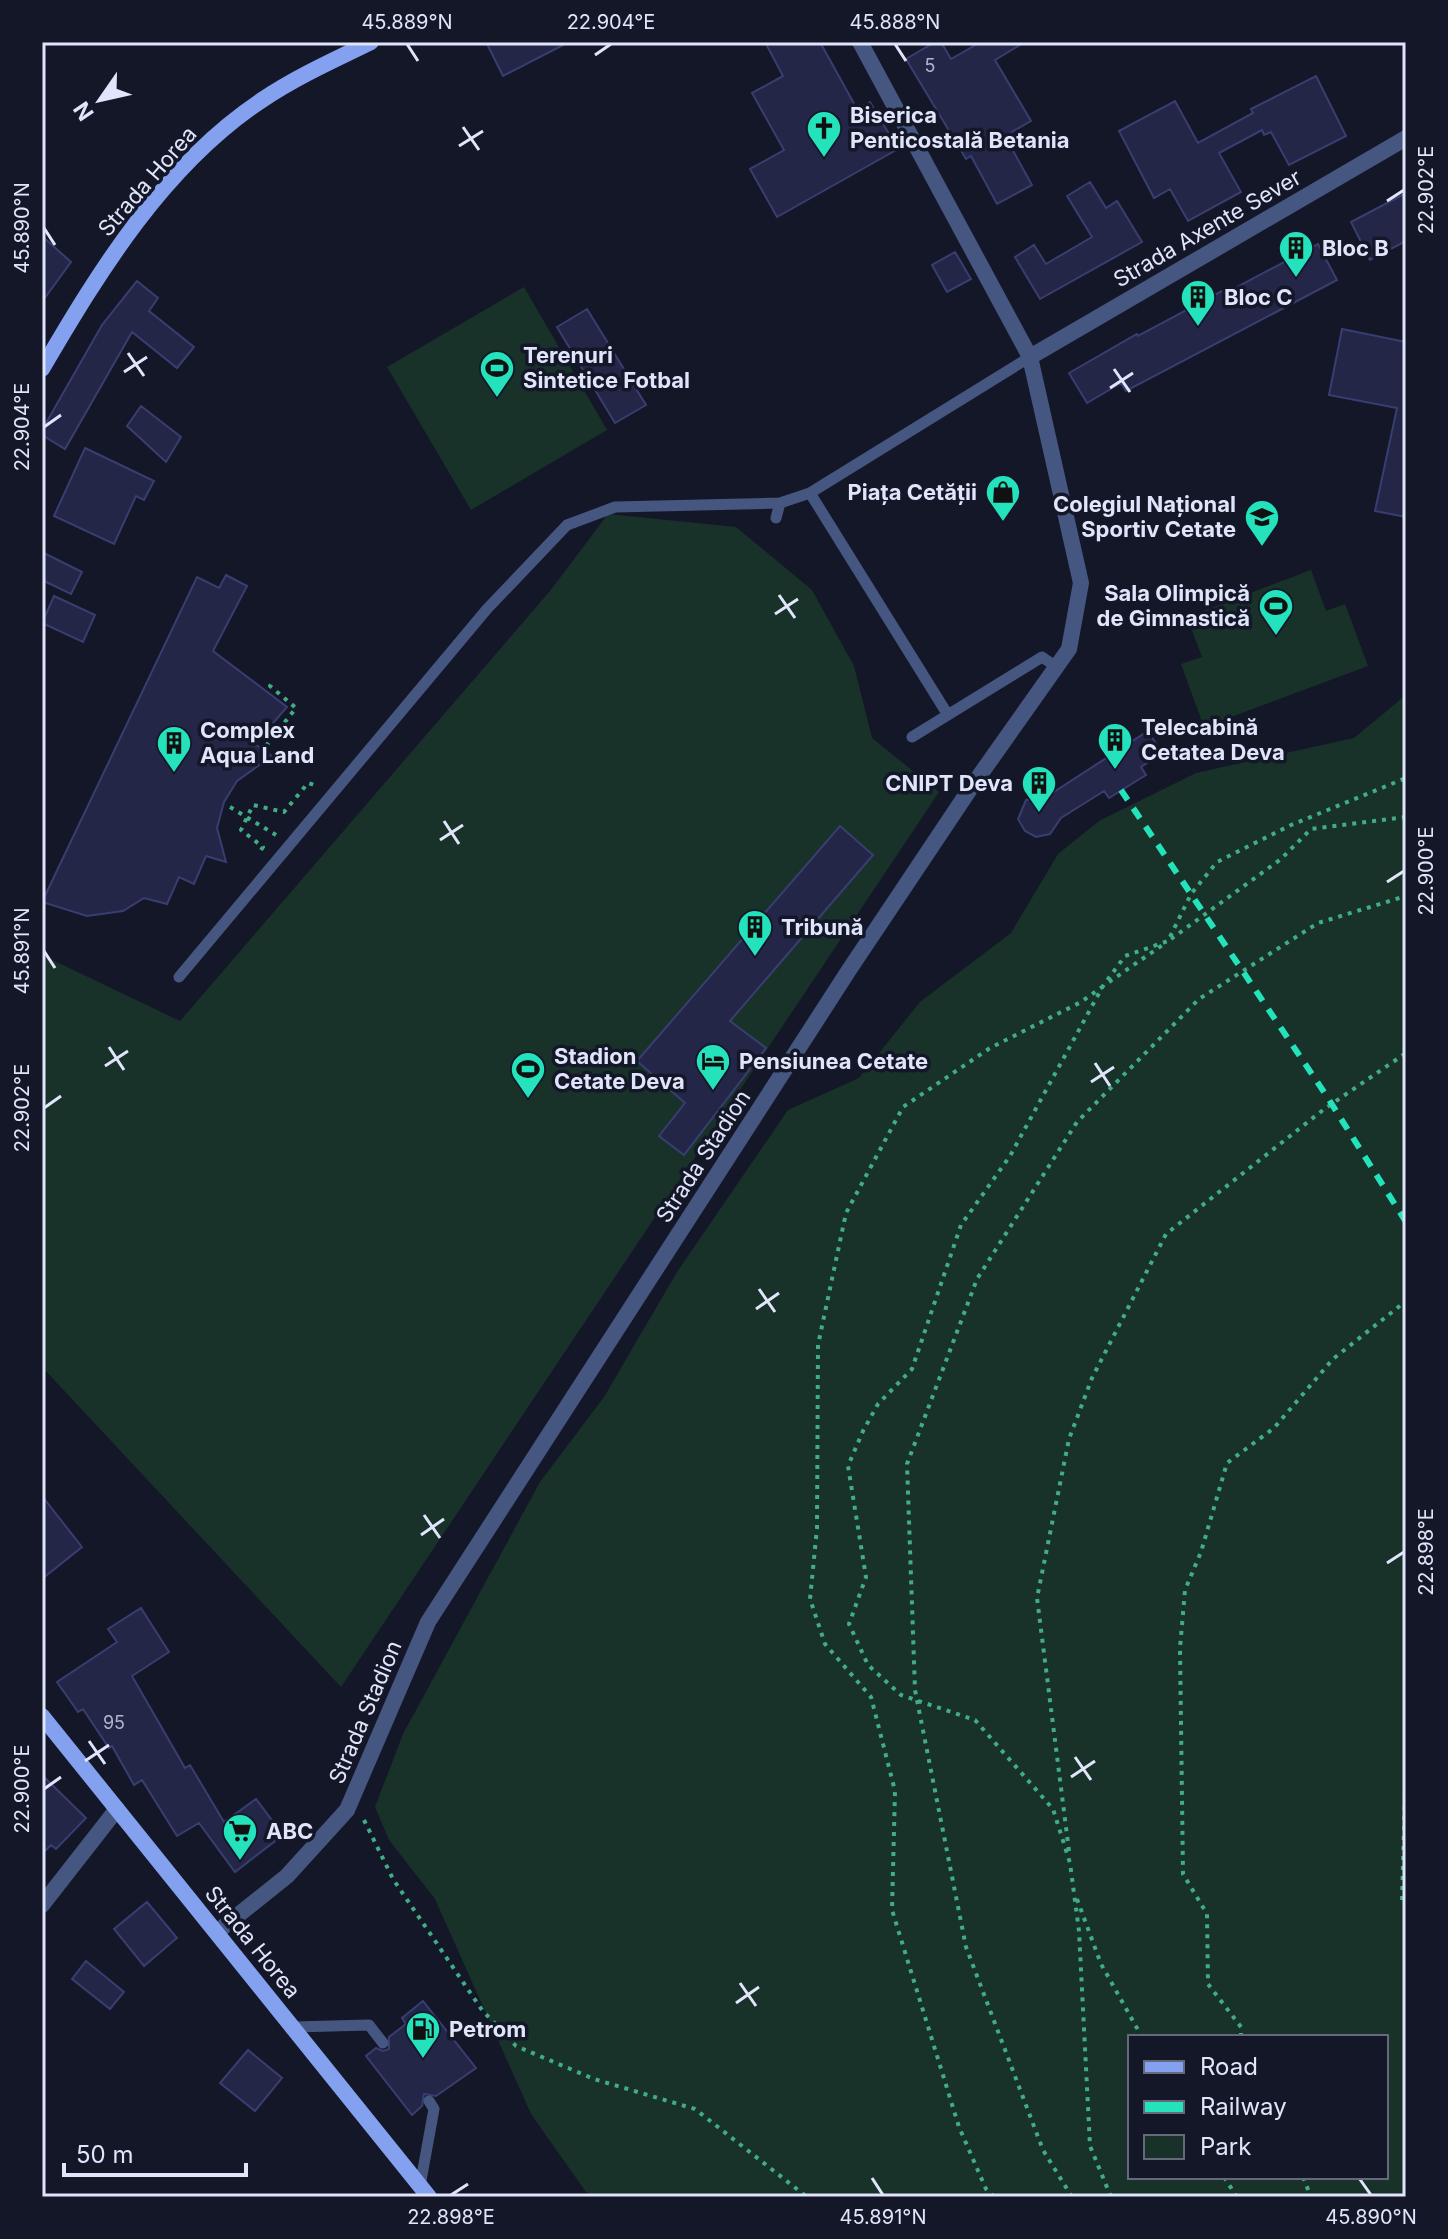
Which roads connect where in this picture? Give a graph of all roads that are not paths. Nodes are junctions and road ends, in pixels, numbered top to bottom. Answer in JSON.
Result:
{"nodes":[{"id":1,"x":371,"y":42,"type":"edge"},
{"id":2,"x":860,"y":42,"type":"edge"},
{"id":3,"x":1406,"y":138,"type":"edge"},
{"id":4,"x":1030,"y":357,"type":"junction"},
{"id":5,"x":42,"y":369,"type":"edge"},
{"id":6,"x":810,"y":493,"type":"junction"},
{"id":7,"x":780,"y":503,"type":"junction"},
{"id":8,"x":776,"y":518,"type":"dead end"},
{"id":9,"x":1058,"y":668,"type":"junction"},
{"id":10,"x":948,"y":715,"type":"junction"},
{"id":11,"x":912,"y":737,"type":"dead end"},
{"id":12,"x":179,"y":977,"type":"dead end"},
{"id":13,"x":42,"y":1716,"type":"edge"},
{"id":14,"x":117,"y":1809,"type":"junction"},
{"id":15,"x":42,"y":1905,"type":"edge"},
{"id":16,"x":217,"y":1932,"type":"junction"},
{"id":17,"x":294,"y":2027,"type":"junction"},
{"id":18,"x":383,"y":2043,"type":"dead end"},
{"id":19,"x":429,"y":2101,"type":"dead end"},
{"id":20,"x":424,"y":2192,"type":"edge"}],
"edges":[{"from":1,"to":5,"type":"main road","name":"Strada Horea"},
{"from":2,"to":4,"type":"street","name":"Strada Stadion"},
{"from":3,"to":4,"type":"street","name":"Strada Axente Sever"},
{"from":4,"to":6,"type":"lane"},
{"from":4,"to":9,"type":"street","name":"Strada Stadion"},
{"from":6,"to":7,"type":"lane"},
{"from":6,"to":10,"type":"lane"},
{"from":7,"to":8,"type":"lane"},
{"from":7,"to":12,"type":"lane"},
{"from":9,"to":10,"type":"lane"},
{"from":9,"to":16,"type":"street","name":"Strada Stadion"},
{"from":10,"to":11,"type":"lane"},
{"from":13,"to":14,"type":"main road","name":"Strada Horea"},
{"from":14,"to":15,"type":"street"},
{"from":14,"to":16,"type":"main road","name":"Strada Horea"},
{"from":16,"to":17,"type":"main road","name":"Strada Horea"},
{"from":17,"to":18,"type":"lane"},
{"from":17,"to":20,"type":"main road","name":"Strada Horea"},
{"from":19,"to":20,"type":"lane"}]}
